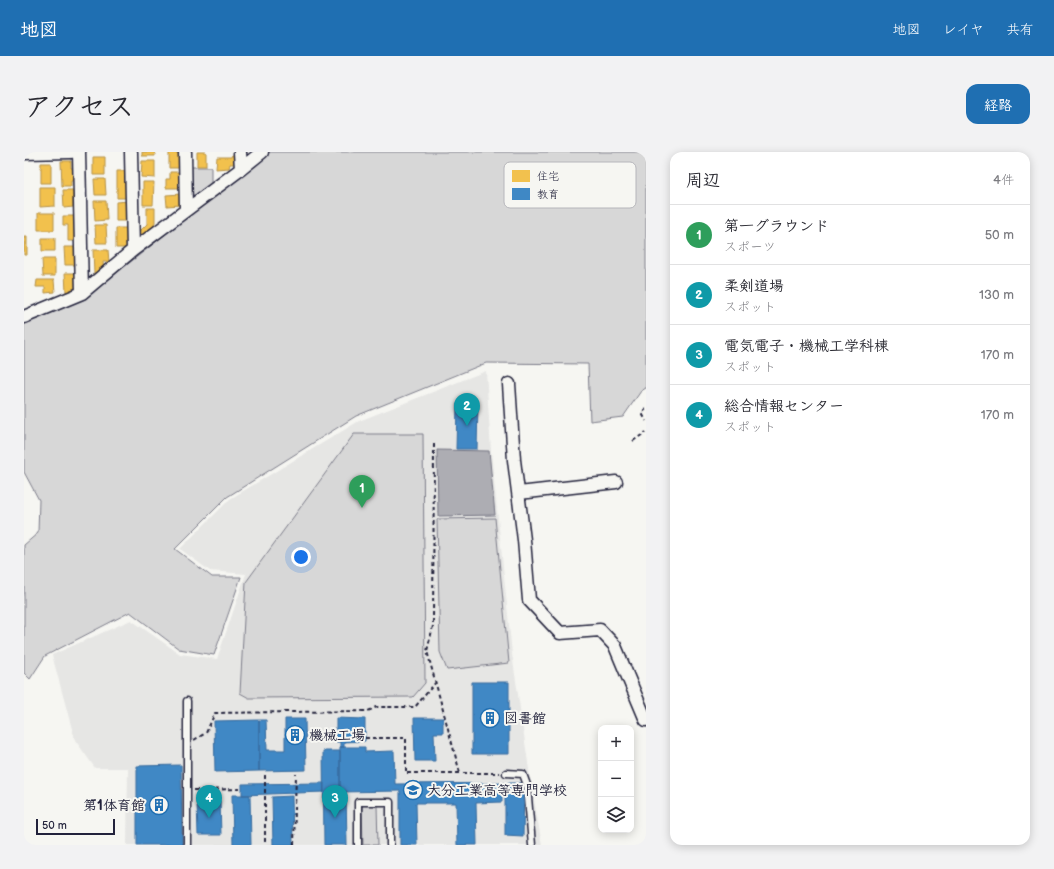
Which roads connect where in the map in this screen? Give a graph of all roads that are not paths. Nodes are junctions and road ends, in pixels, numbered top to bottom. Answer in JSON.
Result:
{"nodes":[{"id":1,"x":71,"y":152,"type":"edge"},
{"id":2,"x":79,"y":152,"type":"edge"},
{"id":3,"x":131,"y":152,"type":"edge"},
{"id":4,"x":185,"y":152,"type":"edge"},
{"id":5,"x":240,"y":152,"type":"edge"},
{"id":6,"x":262,"y":152,"type":"edge"},
{"id":7,"x":24,"y":153,"type":"edge"},
{"id":8,"x":241,"y":169,"type":"junction"},
{"id":9,"x":186,"y":210,"type":"junction"},
{"id":10,"x":133,"y":250,"type":"junction"},
{"id":11,"x":82,"y":293,"type":"junction"},
{"id":12,"x":24,"y":317,"type":"edge"},
{"id":13,"x":509,"y":384,"type":"dead end"},
{"id":14,"x":616,"y":482,"type":"dead end"},
{"id":15,"x":519,"y":493,"type":"junction"},
{"id":16,"x":187,"y":701,"type":"dead end"},
{"id":17,"x":646,"y":720,"type":"edge"},
{"id":18,"x":506,"y":773,"type":"road end"},
{"id":19,"x":187,"y":845,"type":"edge"},
{"id":20,"x":358,"y":845,"type":"edge"},
{"id":21,"x":390,"y":845,"type":"edge"},
{"id":22,"x":532,"y":845,"type":"edge"}],
"edges":[{"from":1,"to":7,"type":"street"},
{"from":2,"to":11,"type":"street"},
{"from":3,"to":10,"type":"street"},
{"from":4,"to":9,"type":"street"},
{"from":5,"to":8,"type":"street"},
{"from":6,"to":8,"type":"street"},
{"from":8,"to":9,"type":"street"},
{"from":9,"to":10,"type":"street"},
{"from":10,"to":11,"type":"street"},
{"from":11,"to":12,"type":"street"},
{"from":13,"to":15,"type":"street"},
{"from":14,"to":15,"type":"street"},
{"from":15,"to":17,"type":"street"},
{"from":16,"to":19,"type":"lane"},
{"from":18,"to":22,"type":"lane"},
{"from":20,"to":21,"type":"lane"}]}
